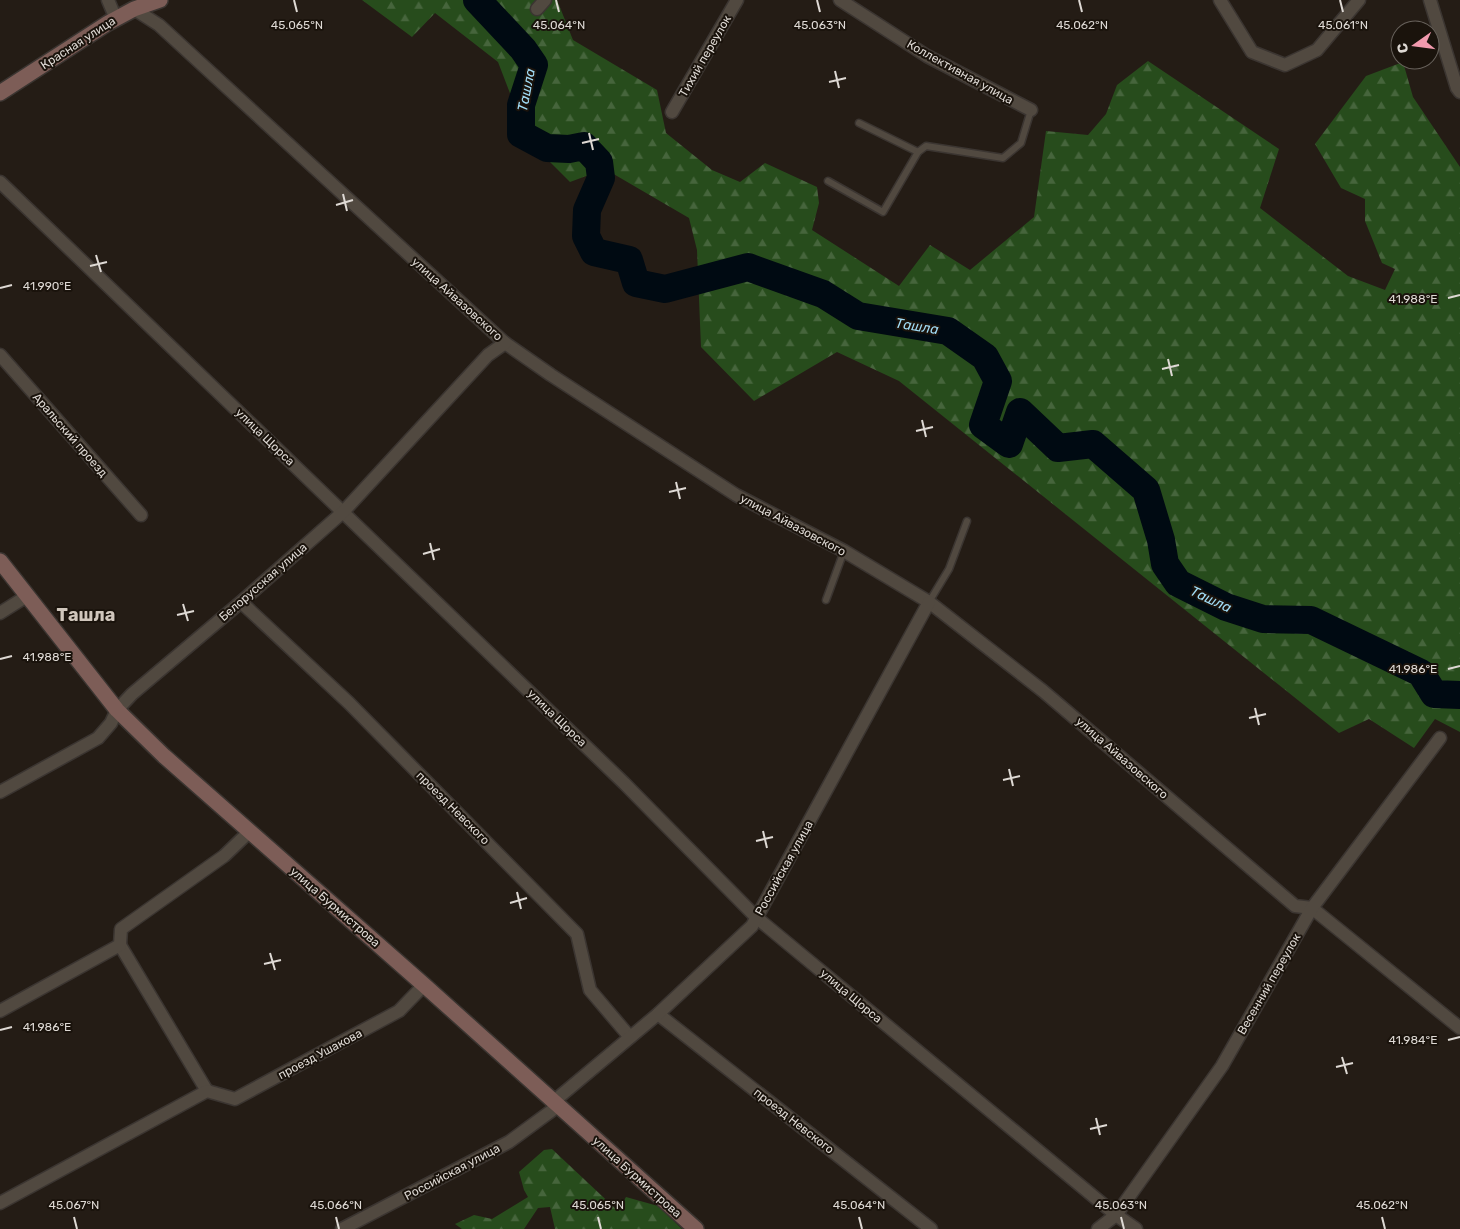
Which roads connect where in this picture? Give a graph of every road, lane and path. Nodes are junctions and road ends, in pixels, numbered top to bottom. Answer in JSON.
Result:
{"nodes":[{"id":1,"x":108,"y":0,"type":"edge"},
{"id":2,"x":160,"y":0,"type":"edge"},
{"id":3,"x":737,"y":0,"type":"edge"},
{"id":4,"x":840,"y":0,"type":"edge"},
{"id":5,"x":1220,"y":0,"type":"edge"},
{"id":6,"x":1359,"y":0,"type":"edge"},
{"id":7,"x":1430,"y":0,"type":"edge"},
{"id":8,"x":134,"y":9,"type":"junction"},
{"id":9,"x":116,"y":18,"type":"junction"},
{"id":10,"x":1460,"y":92,"type":"edge"},
{"id":11,"x":0,"y":93,"type":"edge"},
{"id":12,"x":1031,"y":110,"type":"joint"},
{"id":13,"x":672,"y":112,"type":"dead end"},
{"id":14,"x":859,"y":123,"type":"dead end"},
{"id":15,"x":918,"y":152,"type":"junction"},
{"id":16,"x":0,"y":182,"type":"edge"},
{"id":17,"x":828,"y":182,"type":"dead end"},
{"id":18,"x":505,"y":343,"type":"junction"},
{"id":19,"x":0,"y":355,"type":"edge"},
{"id":20,"x":343,"y":512,"type":"junction"},
{"id":21,"x":141,"y":515,"type":"dead end"},
{"id":22,"x":967,"y":521,"type":"dead end"},
{"id":23,"x":844,"y":551,"type":"junction"},
{"id":24,"x":0,"y":561,"type":"edge"},
{"id":25,"x":27,"y":596,"type":"junction"},
{"id":26,"x":826,"y":600,"type":"dead end"},
{"id":27,"x":241,"y":602,"type":"junction"},
{"id":28,"x":929,"y":602,"type":"junction"},
{"id":29,"x":0,"y":614,"type":"edge"},
{"id":30,"x":117,"y":710,"type":"junction"},
{"id":31,"x":1440,"y":738,"type":"dead end"},
{"id":32,"x":0,"y":792,"type":"edge"},
{"id":33,"x":249,"y":832,"type":"junction"},
{"id":34,"x":1312,"y":908,"type":"junction"},
{"id":35,"x":757,"y":918,"type":"junction"},
{"id":36,"x":120,"y":945,"type":"junction"},
{"id":37,"x":424,"y":985,"type":"junction"},
{"id":38,"x":0,"y":1011,"type":"edge"},
{"id":39,"x":658,"y":1014,"type":"junction"},
{"id":40,"x":1460,"y":1028,"type":"edge"},
{"id":41,"x":630,"y":1036,"type":"junction"},
{"id":42,"x":207,"y":1091,"type":"junction"},
{"id":43,"x":555,"y":1104,"type":"junction"},
{"id":44,"x":0,"y":1203,"type":"edge"},
{"id":45,"x":1116,"y":1215,"type":"junction"},
{"id":46,"x":357,"y":1226,"type":"edge"},
{"id":47,"x":342,"y":1229,"type":"edge"},
{"id":48,"x":696,"y":1229,"type":"edge"},
{"id":49,"x":931,"y":1229,"type":"edge"},
{"id":50,"x":1098,"y":1229,"type":"edge"},
{"id":51,"x":1136,"y":1229,"type":"edge"}],
"edges":[{"from":1,"to":9,"type":"street"},
{"from":2,"to":8,"type":"street","name":"Красная улица"},
{"from":3,"to":13,"type":"street","name":"Тихий переулок"},
{"from":4,"to":12,"type":"street","name":"Коллективная улица"},
{"from":5,"to":6,"type":"street"},
{"from":7,"to":10,"type":"street"},
{"from":8,"to":9,"type":"street","name":"Красная улица"},
{"from":8,"to":18,"type":"street","name":"улица Айвазовского"},
{"from":9,"to":11,"type":"street","name":"Красная улица"},
{"from":12,"to":15,"type":"lane"},
{"from":14,"to":15,"type":"lane"},
{"from":15,"to":17,"type":"lane"},
{"from":16,"to":20,"type":"street","name":"улица Щорса"},
{"from":18,"to":20,"type":"street","name":"Белорусская улица"},
{"from":18,"to":23,"type":"street","name":"улица Айвазовского"},
{"from":19,"to":21,"type":"street","name":"Аральский проезд"},
{"from":20,"to":27,"type":"street","name":"Белорусская улица"},
{"from":20,"to":35,"type":"street","name":"улица Щорса"},
{"from":22,"to":28,"type":"lane"},
{"from":23,"to":26,"type":"lane"},
{"from":23,"to":28,"type":"street","name":"улица Айвазовского"},
{"from":24,"to":25,"type":"street","name":"улица Бурмистрова"},
{"from":25,"to":29,"type":"street"},
{"from":25,"to":30,"type":"street","name":"улица Бурмистрова"},
{"from":27,"to":30,"type":"street","name":"Белорусская улица"},
{"from":27,"to":41,"type":"street","name":"проезд Невского"},
{"from":28,"to":34,"type":"street","name":"улица Айвазовского"},
{"from":28,"to":35,"type":"street","name":"Российская улица"},
{"from":30,"to":32,"type":"street","name":"Белорусская улица"},
{"from":30,"to":33,"type":"street","name":"улица Бурмистрова"},
{"from":31,"to":34,"type":"street","name":"Весенний переулок"},
{"from":33,"to":36,"type":"street"},
{"from":33,"to":37,"type":"street","name":"улица Бурмистрова"},
{"from":34,"to":40,"type":"street","name":"улица Айвазовского"},
{"from":34,"to":45,"type":"street","name":"Весенний переулок"},
{"from":35,"to":39,"type":"street","name":"Российская улица"},
{"from":35,"to":45,"type":"street","name":"улица Щорса"},
{"from":36,"to":38,"type":"street"},
{"from":36,"to":42,"type":"street"},
{"from":37,"to":42,"type":"street","name":"проезд Ушакова"},
{"from":37,"to":43,"type":"street","name":"улица Бурмистрова"},
{"from":39,"to":41,"type":"street","name":"Российская улица"},
{"from":39,"to":49,"type":"street","name":"проезд Невского"},
{"from":41,"to":43,"type":"street","name":"Российская улица"},
{"from":42,"to":44,"type":"street"},
{"from":43,"to":46,"type":"street","name":"Российская улица"},
{"from":43,"to":48,"type":"street","name":"улица Бурмистрова"},
{"from":45,"to":50,"type":"street","name":"Весенний переулок"},
{"from":45,"to":51,"type":"street","name":"улица Щорса"},
{"from":46,"to":47,"type":"street","name":"Российская улица"}]}
